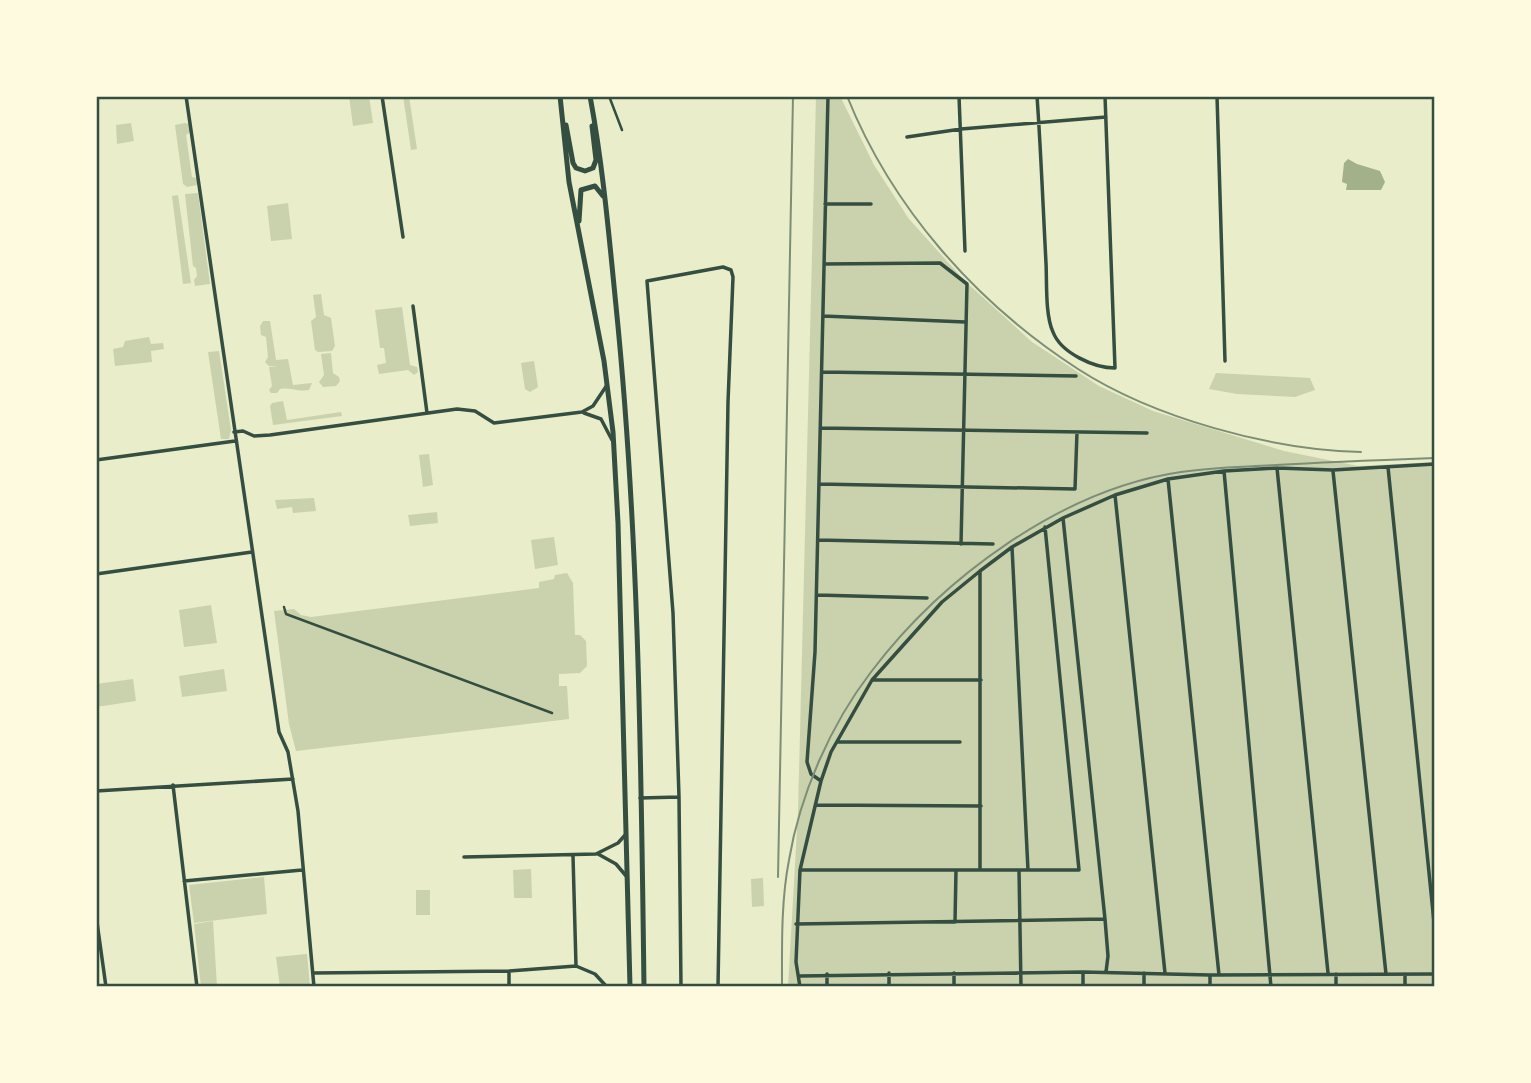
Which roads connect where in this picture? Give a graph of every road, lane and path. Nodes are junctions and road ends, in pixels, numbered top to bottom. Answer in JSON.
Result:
{"nodes":[{"id":1,"x":186,"y":96,"type":"edge"},
{"id":2,"x":382,"y":96,"type":"edge"},
{"id":3,"x":589,"y":96,"type":"edge"},
{"id":4,"x":609,"y":96,"type":"edge"},
{"id":5,"x":828,"y":96,"type":"edge"},
{"id":6,"x":959,"y":96,"type":"edge"},
{"id":7,"x":1037,"y":96,"type":"edge"},
{"id":8,"x":1105,"y":96,"type":"edge"},
{"id":9,"x":1217,"y":96,"type":"edge"},
{"id":10,"x":560,"y":97,"type":"edge"},
{"id":11,"x":1106,"y":117,"type":"junction"},
{"id":12,"x":1039,"y":122,"type":"junction"},
{"id":13,"x":961,"y":129,"type":"junction"},
{"id":14,"x":622,"y":130,"type":"dead end"},
{"id":15,"x":907,"y":137,"type":"dead end"},
{"id":16,"x":605,"y":200,"type":"junction"},
{"id":17,"x":825,"y":204,"type":"junction"},
{"id":18,"x":871,"y":204,"type":"dead end"},
{"id":19,"x":403,"y":237,"type":"dead end"},
{"id":20,"x":579,"y":238,"type":"junction"},
{"id":21,"x":965,"y":251,"type":"dead end"},
{"id":22,"x":824,"y":264,"type":"junction"},
{"id":23,"x":413,"y":306,"type":"dead end"},
{"id":24,"x":823,"y":316,"type":"junction"},
{"id":25,"x":965,"y":322,"type":"junction"},
{"id":26,"x":1225,"y":360,"type":"dead end"},
{"id":27,"x":821,"y":372,"type":"junction"},
{"id":28,"x":964,"y":376,"type":"junction"},
{"id":29,"x":1076,"y":376,"type":"dead end"},
{"id":30,"x":607,"y":383,"type":"junction"},
{"id":31,"x":582,"y":412,"type":"junction"},
{"id":32,"x":427,"y":414,"type":"junction"},
{"id":33,"x":820,"y":428,"type":"junction"},
{"id":34,"x":964,"y":430,"type":"junction"},
{"id":35,"x":234,"y":432,"type":"junction"},
{"id":36,"x":1077,"y":432,"type":"junction"},
{"id":37,"x":1147,"y":433,"type":"dead end"},
{"id":38,"x":235,"y":441,"type":"junction"},
{"id":39,"x":613,"y":443,"type":"junction"},
{"id":40,"x":96,"y":460,"type":"edge"},
{"id":41,"x":1435,"y":464,"type":"edge"},
{"id":42,"x":1388,"y":467,"type":"junction"},
{"id":43,"x":1278,"y":468,"type":"junction"},
{"id":44,"x":1333,"y":470,"type":"junction"},
{"id":45,"x":1224,"y":471,"type":"junction"},
{"id":46,"x":1168,"y":479,"type":"junction"},
{"id":47,"x":819,"y":484,"type":"junction"},
{"id":48,"x":962,"y":487,"type":"junction"},
{"id":49,"x":1115,"y":495,"type":"junction"},
{"id":50,"x":1063,"y":518,"type":"junction"},
{"id":51,"x":1045,"y":527,"type":"junction"},
{"id":52,"x":818,"y":540,"type":"junction"},
{"id":53,"x":961,"y":544,"type":"junction"},
{"id":54,"x":993,"y":544,"type":"dead end"},
{"id":55,"x":1012,"y":547,"type":"junction"},
{"id":56,"x":252,"y":552,"type":"junction"},
{"id":57,"x":979,"y":571,"type":"junction"},
{"id":58,"x":96,"y":574,"type":"edge"},
{"id":59,"x":817,"y":595,"type":"junction"},
{"id":60,"x":927,"y":598,"type":"dead end"},
{"id":61,"x":284,"y":607,"type":"dead end"},
{"id":62,"x":872,"y":680,"type":"junction"},
{"id":63,"x":981,"y":680,"type":"junction"},
{"id":64,"x":552,"y":713,"type":"dead end"},
{"id":65,"x":837,"y":742,"type":"junction"},
{"id":66,"x":960,"y":742,"type":"dead end"},
{"id":67,"x":293,"y":779,"type":"junction"},
{"id":68,"x":821,"y":781,"type":"junction"},
{"id":69,"x":173,"y":785,"type":"junction"},
{"id":70,"x":96,"y":791,"type":"edge"},
{"id":71,"x":679,"y":797,"type":"junction"},
{"id":72,"x":640,"y":798,"type":"junction"},
{"id":73,"x":816,"y":805,"type":"junction"},
{"id":74,"x":981,"y":806,"type":"junction"},
{"id":75,"x":625,"y":834,"type":"junction"},
{"id":76,"x":596,"y":853,"type":"junction"},
{"id":77,"x":573,"y":855,"type":"junction"},
{"id":78,"x":464,"y":857,"type":"dead end"},
{"id":79,"x":302,"y":870,"type":"junction"},
{"id":80,"x":800,"y":870,"type":"junction"},
{"id":81,"x":956,"y":870,"type":"junction"},
{"id":82,"x":981,"y":870,"type":"junction"},
{"id":83,"x":1019,"y":870,"type":"junction"},
{"id":84,"x":1028,"y":871,"type":"junction"},
{"id":85,"x":627,"y":877,"type":"junction"},
{"id":86,"x":184,"y":881,"type":"junction"},
{"id":87,"x":96,"y":915,"type":"edge"},
{"id":88,"x":1105,"y":919,"type":"junction"},
{"id":89,"x":1021,"y":920,"type":"junction"},
{"id":90,"x":955,"y":922,"type":"junction"},
{"id":91,"x":796,"y":924,"type":"junction"},
{"id":92,"x":1435,"y":932,"type":"edge"},
{"id":93,"x":576,"y":966,"type":"junction"},
{"id":94,"x":509,"y":971,"type":"junction"},
{"id":95,"x":1083,"y":972,"type":"junction"},
{"id":96,"x":1106,"y":972,"type":"junction"},
{"id":97,"x":313,"y":973,"type":"junction"},
{"id":98,"x":889,"y":973,"type":"junction"},
{"id":99,"x":954,"y":973,"type":"junction"},
{"id":100,"x":1022,"y":973,"type":"junction"},
{"id":101,"x":1144,"y":973,"type":"junction"},
{"id":102,"x":1165,"y":973,"type":"junction"},
{"id":103,"x":1328,"y":973,"type":"junction"},
{"id":104,"x":827,"y":974,"type":"junction"},
{"id":105,"x":1336,"y":974,"type":"junction"},
{"id":106,"x":1386,"y":974,"type":"junction"},
{"id":107,"x":1405,"y":974,"type":"junction"},
{"id":108,"x":1435,"y":974,"type":"edge"},
{"id":109,"x":1210,"y":975,"type":"junction"},
{"id":110,"x":1219,"y":975,"type":"junction"},
{"id":111,"x":1272,"y":975,"type":"junction"},
{"id":112,"x":800,"y":976,"type":"junction"},
{"id":113,"x":607,"y":986,"type":"edge"},
{"id":114,"x":106,"y":987,"type":"edge"},
{"id":115,"x":197,"y":987,"type":"edge"},
{"id":116,"x":314,"y":987,"type":"edge"},
{"id":117,"x":509,"y":987,"type":"edge"},
{"id":118,"x":630,"y":987,"type":"edge"},
{"id":119,"x":644,"y":987,"type":"edge"},
{"id":120,"x":681,"y":987,"type":"edge"},
{"id":121,"x":718,"y":987,"type":"edge"},
{"id":122,"x":800,"y":987,"type":"edge"},
{"id":123,"x":827,"y":987,"type":"edge"},
{"id":124,"x":889,"y":987,"type":"edge"},
{"id":125,"x":954,"y":987,"type":"edge"},
{"id":126,"x":1021,"y":987,"type":"edge"},
{"id":127,"x":1083,"y":987,"type":"edge"},
{"id":128,"x":1144,"y":987,"type":"edge"},
{"id":129,"x":1210,"y":987,"type":"edge"},
{"id":130,"x":1272,"y":987,"type":"edge"},
{"id":131,"x":1336,"y":987,"type":"edge"},
{"id":132,"x":1405,"y":987,"type":"edge"}],
"edges":[{"from":1,"to":35,"type":"street"},
{"from":2,"to":19,"type":"street"},
{"from":3,"to":10,"type":"main road"},
{"from":3,"to":16,"type":"main road"},
{"from":4,"to":14,"type":"street"},
{"from":5,"to":17,"type":"street"},
{"from":6,"to":13,"type":"street"},
{"from":7,"to":12,"type":"street"},
{"from":8,"to":11,"type":"street"},
{"from":9,"to":26,"type":"street"},
{"from":10,"to":20,"type":"main road"},
{"from":11,"to":12,"type":"street"},
{"from":11,"to":12,"type":"street"},
{"from":12,"to":13,"type":"street"},
{"from":13,"to":15,"type":"street"},
{"from":13,"to":21,"type":"street"},
{"from":16,"to":20,"type":"main road"},
{"from":16,"to":72,"type":"main road"},
{"from":17,"to":18,"type":"street"},
{"from":17,"to":22,"type":"street"},
{"from":20,"to":30,"type":"main road"},
{"from":22,"to":24,"type":"street"},
{"from":22,"to":25,"type":"street"},
{"from":23,"to":32,"type":"street"},
{"from":24,"to":25,"type":"street"},
{"from":24,"to":27,"type":"street"},
{"from":25,"to":28,"type":"street"},
{"from":27,"to":28,"type":"street"},
{"from":27,"to":33,"type":"street"},
{"from":28,"to":29,"type":"street"},
{"from":28,"to":34,"type":"street"},
{"from":30,"to":31,"type":"street"},
{"from":30,"to":39,"type":"main road"},
{"from":31,"to":32,"type":"street"},
{"from":31,"to":39,"type":"street"},
{"from":32,"to":35,"type":"street"},
{"from":33,"to":34,"type":"street"},
{"from":33,"to":47,"type":"street"},
{"from":34,"to":36,"type":"street"},
{"from":34,"to":48,"type":"street"},
{"from":35,"to":38,"type":"street"},
{"from":36,"to":37,"type":"street"},
{"from":36,"to":48,"type":"street"},
{"from":38,"to":40,"type":"street"},
{"from":38,"to":56,"type":"street"},
{"from":39,"to":75,"type":"main road"},
{"from":41,"to":42,"type":"street"},
{"from":42,"to":44,"type":"street"},
{"from":42,"to":92,"type":"street"},
{"from":43,"to":44,"type":"street"},
{"from":43,"to":45,"type":"street"},
{"from":43,"to":103,"type":"street"},
{"from":44,"to":106,"type":"street"},
{"from":45,"to":46,"type":"street"},
{"from":45,"to":111,"type":"street"},
{"from":46,"to":49,"type":"street"},
{"from":46,"to":110,"type":"street"},
{"from":47,"to":48,"type":"street"},
{"from":47,"to":52,"type":"street"},
{"from":48,"to":53,"type":"street"},
{"from":49,"to":50,"type":"street"},
{"from":49,"to":102,"type":"street"},
{"from":50,"to":51,"type":"street"},
{"from":50,"to":88,"type":"street"},
{"from":51,"to":55,"type":"street"},
{"from":51,"to":84,"type":"street"},
{"from":52,"to":53,"type":"street"},
{"from":52,"to":59,"type":"street"},
{"from":53,"to":54,"type":"street"},
{"from":55,"to":57,"type":"street"},
{"from":55,"to":84,"type":"street"},
{"from":56,"to":58,"type":"street"},
{"from":56,"to":67,"type":"street"},
{"from":57,"to":62,"type":"street"},
{"from":57,"to":63,"type":"street"},
{"from":59,"to":60,"type":"street"},
{"from":59,"to":68,"type":"street"},
{"from":61,"to":64,"type":"street"},
{"from":62,"to":63,"type":"street"},
{"from":62,"to":65,"type":"street"},
{"from":63,"to":74,"type":"street"},
{"from":65,"to":66,"type":"street"},
{"from":65,"to":68,"type":"street"},
{"from":67,"to":69,"type":"street"},
{"from":67,"to":79,"type":"street"},
{"from":68,"to":73,"type":"street"},
{"from":69,"to":70,"type":"street"},
{"from":69,"to":86,"type":"street"},
{"from":71,"to":72,"type":"street"},
{"from":71,"to":120,"type":"street"},
{"from":71,"to":121,"type":"street"},
{"from":72,"to":119,"type":"main road"},
{"from":73,"to":74,"type":"street"},
{"from":73,"to":80,"type":"street"},
{"from":74,"to":82,"type":"street"},
{"from":75,"to":76,"type":"street"},
{"from":75,"to":85,"type":"main road"},
{"from":76,"to":77,"type":"street"},
{"from":76,"to":85,"type":"street"},
{"from":77,"to":78,"type":"street"},
{"from":77,"to":93,"type":"street"},
{"from":79,"to":86,"type":"street"},
{"from":79,"to":97,"type":"street"},
{"from":80,"to":81,"type":"street"},
{"from":80,"to":91,"type":"street"},
{"from":81,"to":82,"type":"street"},
{"from":81,"to":90,"type":"street"},
{"from":82,"to":83,"type":"street"},
{"from":83,"to":84,"type":"street"},
{"from":83,"to":89,"type":"street"},
{"from":85,"to":118,"type":"main road"},
{"from":86,"to":115,"type":"street"},
{"from":87,"to":114,"type":"street"},
{"from":88,"to":89,"type":"street"},
{"from":88,"to":96,"type":"street"},
{"from":89,"to":90,"type":"street"},
{"from":89,"to":100,"type":"street"},
{"from":90,"to":91,"type":"street"},
{"from":91,"to":112,"type":"street"},
{"from":93,"to":94,"type":"street"},
{"from":93,"to":113,"type":"street"},
{"from":94,"to":97,"type":"street"},
{"from":94,"to":117,"type":"street"},
{"from":95,"to":96,"type":"street"},
{"from":95,"to":100,"type":"street"},
{"from":95,"to":127,"type":"street"},
{"from":96,"to":101,"type":"street"},
{"from":97,"to":116,"type":"street"},
{"from":98,"to":99,"type":"street"},
{"from":98,"to":104,"type":"street"},
{"from":98,"to":124,"type":"street"},
{"from":99,"to":100,"type":"street"},
{"from":99,"to":125,"type":"street"},
{"from":100,"to":126,"type":"street"},
{"from":101,"to":102,"type":"street"},
{"from":101,"to":128,"type":"street"},
{"from":102,"to":109,"type":"street"},
{"from":103,"to":105,"type":"street"},
{"from":103,"to":111,"type":"street"},
{"from":104,"to":112,"type":"street"},
{"from":104,"to":123,"type":"street"},
{"from":105,"to":106,"type":"street"},
{"from":105,"to":131,"type":"street"},
{"from":106,"to":107,"type":"street"},
{"from":107,"to":108,"type":"street"},
{"from":107,"to":132,"type":"street"},
{"from":109,"to":110,"type":"street"},
{"from":109,"to":129,"type":"street"},
{"from":110,"to":111,"type":"street"},
{"from":111,"to":130,"type":"street"},
{"from":112,"to":122,"type":"street"}]}
